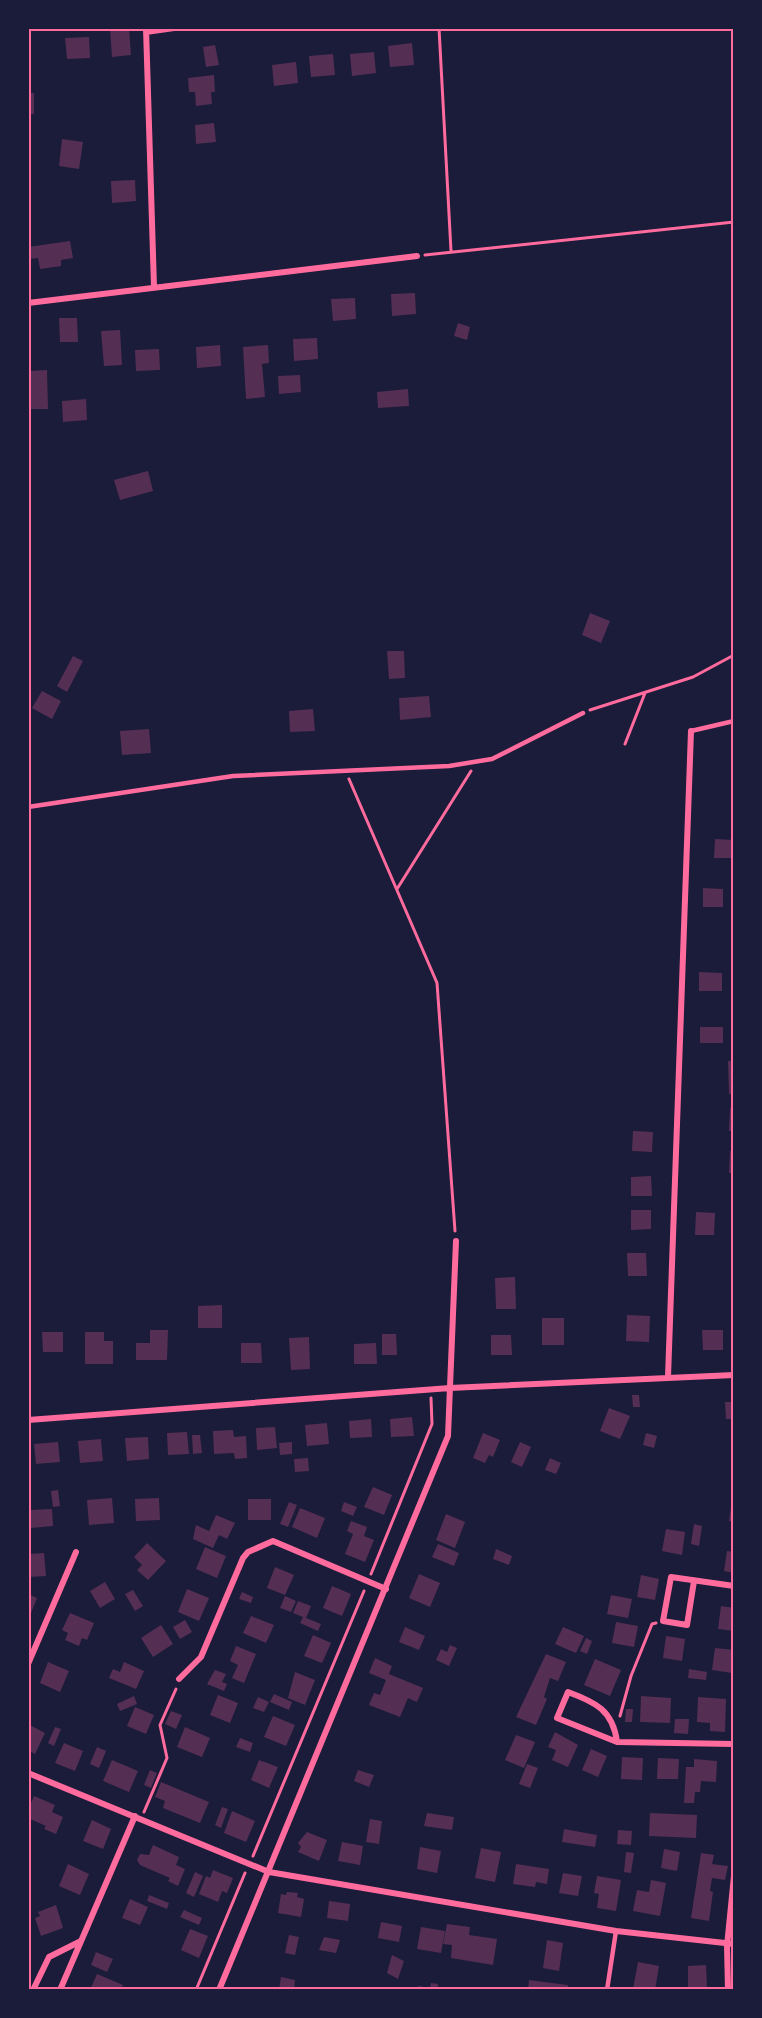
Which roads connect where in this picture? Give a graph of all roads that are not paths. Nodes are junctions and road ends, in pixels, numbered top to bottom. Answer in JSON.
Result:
{"nodes":[{"id":1,"x":174,"y":28,"type":"edge"},
{"id":2,"x":146,"y":30,"type":"edge"},
{"id":3,"x":417,"y":256,"type":"road end"},
{"id":4,"x":154,"y":287,"type":"junction"},
{"id":5,"x":28,"y":303,"type":"edge"},
{"id":6,"x":583,"y":713,"type":"road end"},
{"id":7,"x":734,"y":721,"type":"edge"},
{"id":8,"x":691,"y":731,"type":"joint"},
{"id":9,"x":28,"y":807,"type":"edge"},
{"id":10,"x":456,"y":1241,"type":"road end"},
{"id":11,"x":734,"y":1375,"type":"edge"},
{"id":12,"x":668,"y":1377,"type":"junction"},
{"id":13,"x":450,"y":1388,"type":"junction"},
{"id":14,"x":28,"y":1420,"type":"edge"},
{"id":15,"x":76,"y":1552,"type":"dead end"},
{"id":16,"x":694,"y":1581,"type":"junction"},
{"id":17,"x":734,"y":1586,"type":"edge"},
{"id":18,"x":386,"y":1589,"type":"junction"},
{"id":19,"x":28,"y":1664,"type":"edge"},
{"id":20,"x":179,"y":1679,"type":"road end"},
{"id":21,"x":617,"y":1742,"type":"junction"},
{"id":22,"x":734,"y":1744,"type":"edge"},
{"id":23,"x":28,"y":1773,"type":"edge"},
{"id":24,"x":138,"y":1817,"type":"junction"},
{"id":25,"x":268,"y":1872,"type":"junction"},
{"id":26,"x":734,"y":1876,"type":"edge"},
{"id":27,"x":616,"y":1931,"type":"junction"},
{"id":28,"x":81,"y":1940,"type":"junction"},
{"id":29,"x":730,"y":1945,"type":"edge"},
{"id":30,"x":33,"y":1989,"type":"edge"},
{"id":31,"x":60,"y":1989,"type":"edge"},
{"id":32,"x":219,"y":1989,"type":"edge"},
{"id":33,"x":607,"y":1989,"type":"edge"},
{"id":34,"x":728,"y":1989,"type":"edge"}],
"edges":[{"from":1,"to":2,"type":"street"},
{"from":2,"to":4,"type":"street"},
{"from":3,"to":4,"type":"street"},
{"from":4,"to":5,"type":"street"},
{"from":6,"to":9,"type":"lane"},
{"from":7,"to":8,"type":"lane"},
{"from":8,"to":12,"type":"street"},
{"from":10,"to":13,"type":"street"},
{"from":11,"to":12,"type":"street"},
{"from":12,"to":13,"type":"street"},
{"from":13,"to":14,"type":"street"},
{"from":13,"to":18,"type":"street"},
{"from":15,"to":19,"type":"street"},
{"from":16,"to":16,"type":"street"},
{"from":16,"to":17,"type":"street"},
{"from":18,"to":20,"type":"street"},
{"from":18,"to":25,"type":"street"},
{"from":21,"to":21,"type":"street"},
{"from":21,"to":22,"type":"street"},
{"from":23,"to":24,"type":"street"},
{"from":24,"to":25,"type":"street"},
{"from":24,"to":28,"type":"street"},
{"from":25,"to":27,"type":"street"},
{"from":25,"to":32,"type":"street"},
{"from":26,"to":29,"type":"street"},
{"from":27,"to":29,"type":"street"},
{"from":27,"to":33,"type":"lane"},
{"from":28,"to":30,"type":"street"},
{"from":28,"to":31,"type":"street"},
{"from":29,"to":34,"type":"street"}]}
